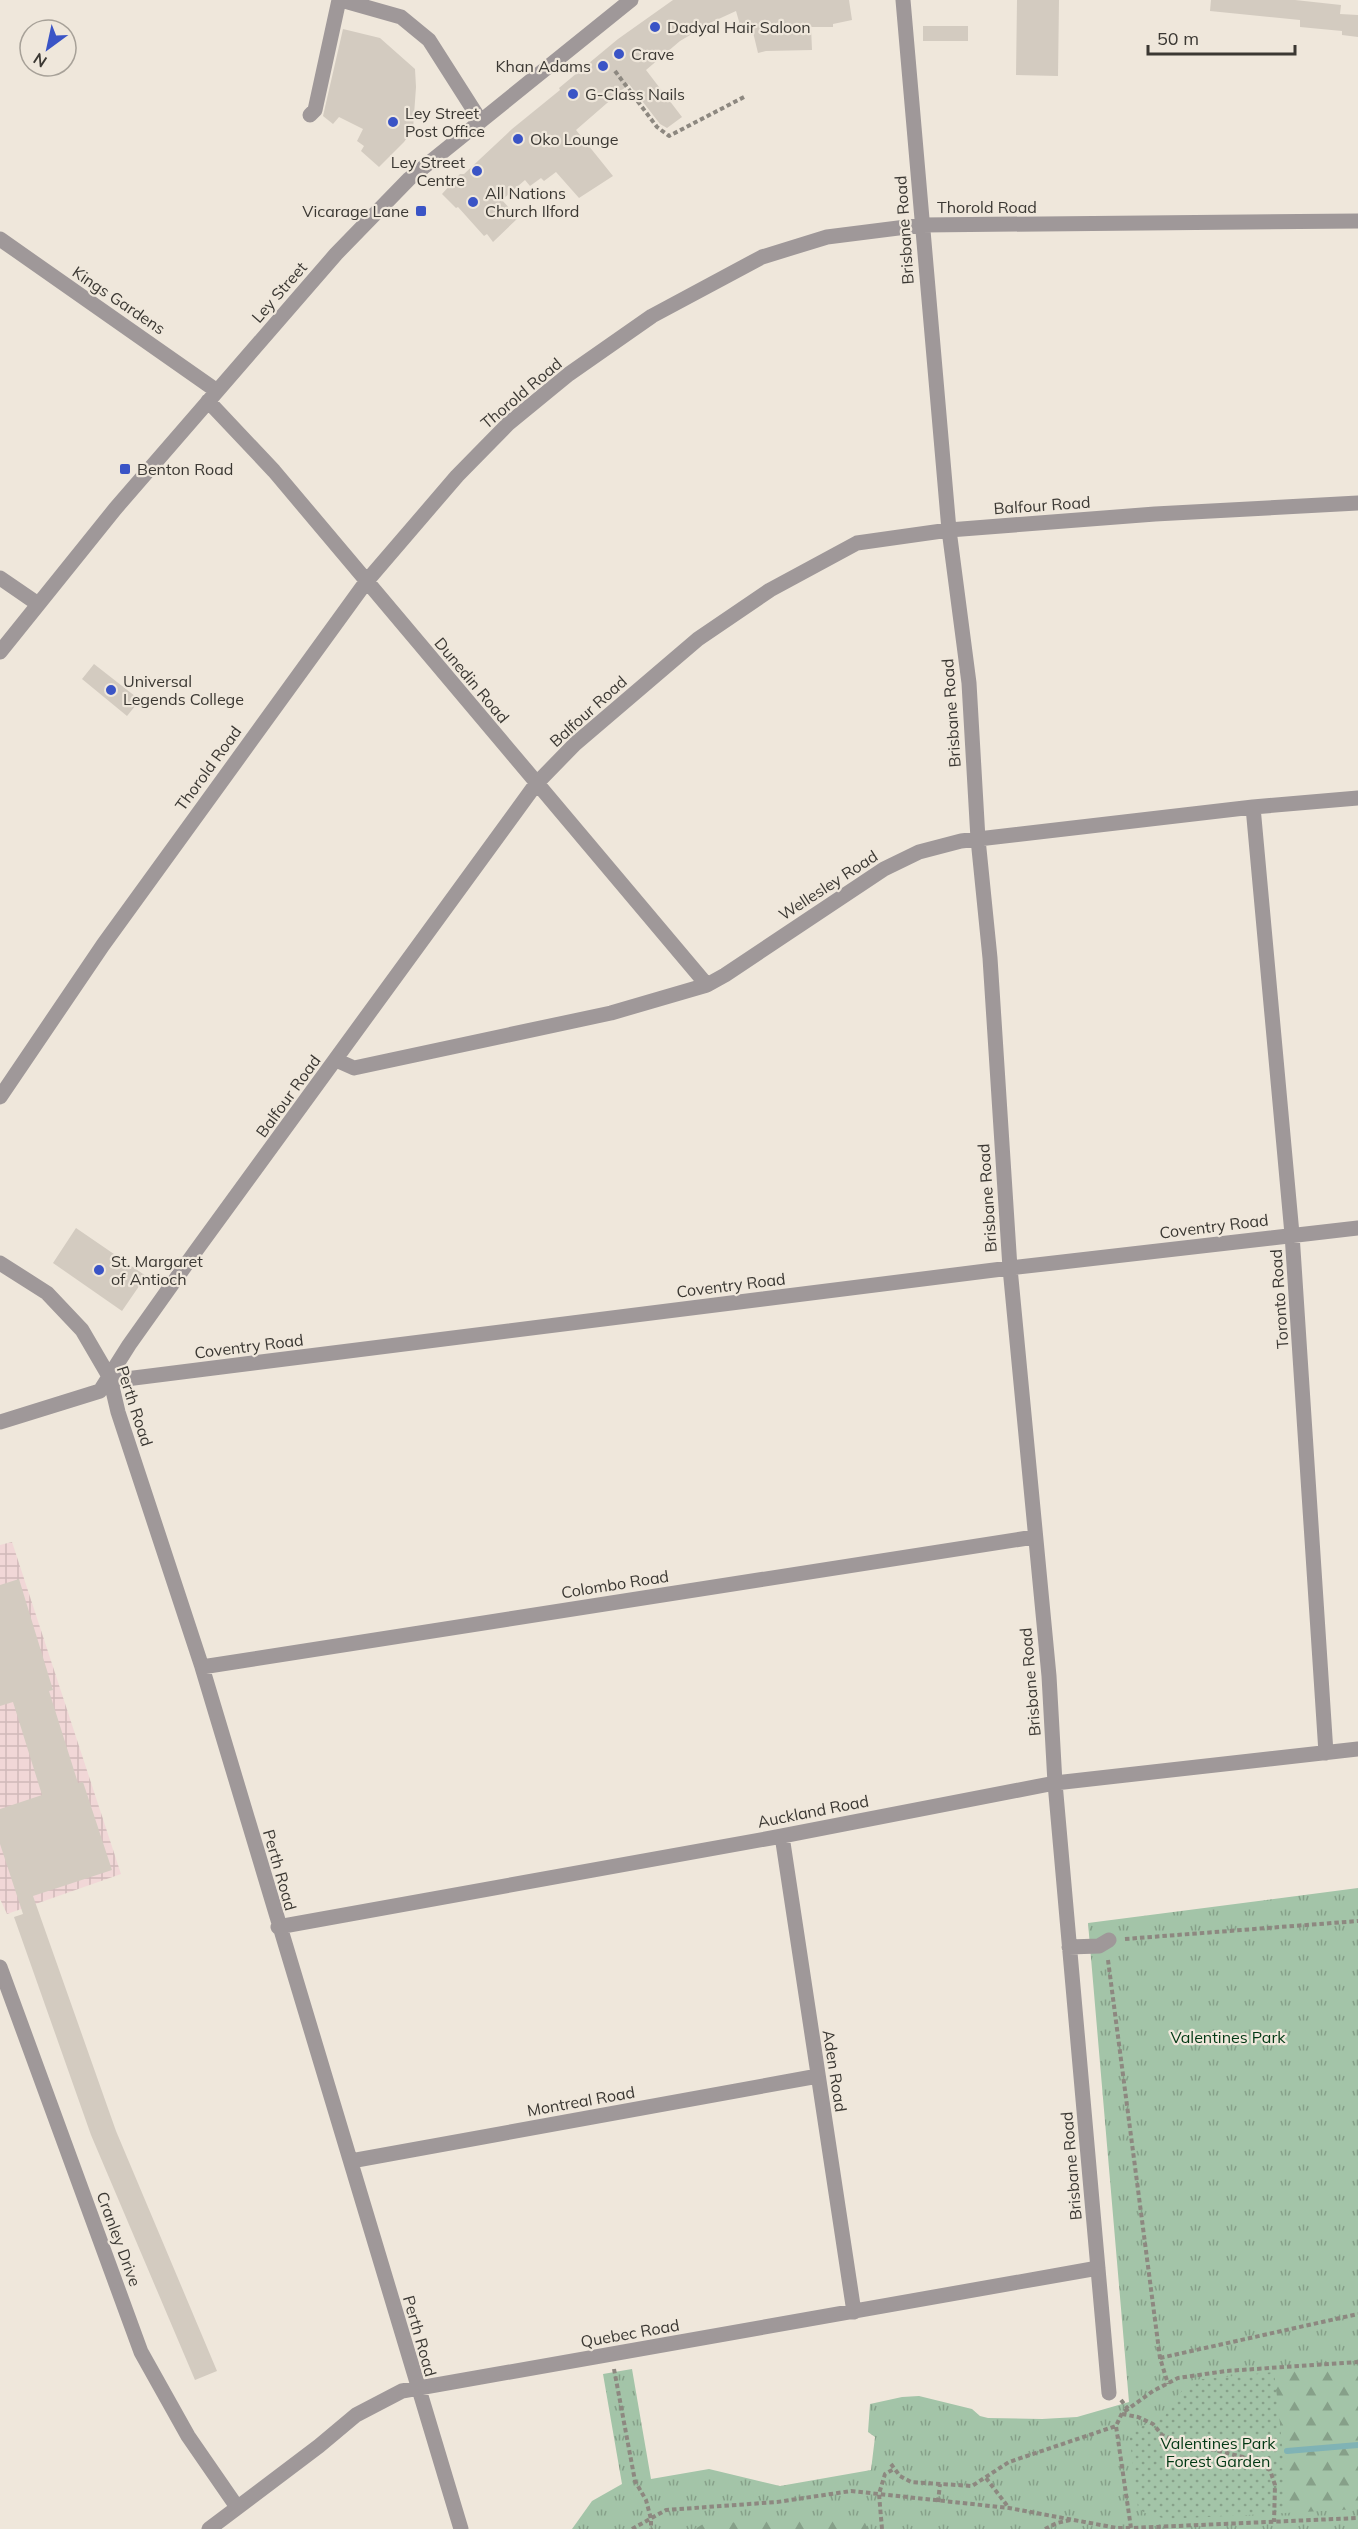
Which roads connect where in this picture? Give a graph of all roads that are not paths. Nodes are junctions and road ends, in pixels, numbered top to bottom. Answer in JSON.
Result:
{"nodes":[{"id":1,"x":340,"y":0,"type":"edge"},
{"id":2,"x":631,"y":0,"type":"edge"},
{"id":3,"x":903,"y":0,"type":"edge"},
{"id":4,"x":310,"y":115,"type":"dead end"},
{"id":5,"x":480,"y":120,"type":"junction"},
{"id":6,"x":1358,"y":221,"type":"edge"},
{"id":7,"x":922,"y":225,"type":"junction"},
{"id":8,"x":0,"y":239,"type":"edge"},
{"id":9,"x":213,"y":396,"type":"junction"},
{"id":10,"x":1358,"y":503,"type":"edge"},
{"id":11,"x":949,"y":530,"type":"junction"},
{"id":12,"x":0,"y":578,"type":"edge"},
{"id":13,"x":366,"y":582,"type":"junction"},
{"id":14,"x":38,"y":604,"type":"junction"},
{"id":15,"x":0,"y":652,"type":"edge"},
{"id":16,"x":536,"y":783,"type":"junction"},
{"id":17,"x":1358,"y":798,"type":"edge"},
{"id":18,"x":1253,"y":807,"type":"junction"},
{"id":19,"x":978,"y":839,"type":"junction"},
{"id":20,"x":707,"y":985,"type":"junction"},
{"id":21,"x":336,"y":1060,"type":"junction"},
{"id":22,"x":6,"y":1077,"type":"edge"},
{"id":23,"x":0,"y":1097,"type":"edge"},
{"id":24,"x":1358,"y":1228,"type":"edge"},
{"id":25,"x":1292,"y":1234,"type":"junction"},
{"id":26,"x":0,"y":1263,"type":"edge"},
{"id":27,"x":1010,"y":1268,"type":"junction"},
{"id":28,"x":110,"y":1378,"type":"junction"},
{"id":29,"x":0,"y":1422,"type":"edge"},
{"id":30,"x":1034,"y":1537,"type":"junction"},
{"id":31,"x":202,"y":1668,"type":"junction"},
{"id":32,"x":1358,"y":1749,"type":"edge"},
{"id":33,"x":1326,"y":1754,"type":"junction"},
{"id":34,"x":1055,"y":1783,"type":"junction"},
{"id":35,"x":783,"y":1836,"type":"junction"},
{"id":36,"x":278,"y":1927,"type":"junction"},
{"id":37,"x":1109,"y":1940,"type":"road end"},
{"id":38,"x":1070,"y":1947,"type":"junction"},
{"id":39,"x":0,"y":1967,"type":"edge"},
{"id":40,"x":818,"y":2076,"type":"junction"},
{"id":41,"x":351,"y":2161,"type":"junction"},
{"id":42,"x":1098,"y":2268,"type":"junction"},
{"id":43,"x":854,"y":2312,"type":"junction"},
{"id":44,"x":417,"y":2390,"type":"junction"},
{"id":45,"x":1109,"y":2393,"type":"road end"},
{"id":46,"x":237,"y":2507,"type":"junction"},
{"id":47,"x":209,"y":2529,"type":"edge"},
{"id":48,"x":461,"y":2529,"type":"edge"}],
"edges":[{"from":1,"to":4,"type":"street"},
{"from":1,"to":5,"type":"street"},
{"from":2,"to":5,"type":"street","name":"Ley Street"},
{"from":3,"to":7,"type":"street","name":"Brisbane Road"},
{"from":5,"to":9,"type":"street","name":"Ley Street"},
{"from":6,"to":7,"type":"street","name":"Thorold Road"},
{"from":7,"to":11,"type":"street","name":"Brisbane Road"},
{"from":7,"to":13,"type":"street","name":"Thorold Road"},
{"from":8,"to":9,"type":"street","name":"Kings Gardens"},
{"from":9,"to":13,"type":"street","name":"Dunedin Road"},
{"from":9,"to":14,"type":"street","name":"Ley Street"},
{"from":10,"to":11,"type":"street","name":"Balfour Road"},
{"from":11,"to":16,"type":"street","name":"Balfour Road"},
{"from":11,"to":19,"type":"street","name":"Brisbane Road"},
{"from":12,"to":14,"type":"street"},
{"from":13,"to":16,"type":"street","name":"Dunedin Road"},
{"from":13,"to":22,"type":"street","name":"Thorold Road"},
{"from":14,"to":15,"type":"street","name":"Ley Street"},
{"from":16,"to":20,"type":"street","name":"Dunedin Road"},
{"from":16,"to":21,"type":"street","name":"Balfour Road"},
{"from":17,"to":18,"type":"street","name":"Wellesley Road"},
{"from":18,"to":19,"type":"street","name":"Wellesley Road"},
{"from":18,"to":25,"type":"street","name":"Toronto Road"},
{"from":19,"to":20,"type":"street","name":"Wellesley Road"},
{"from":19,"to":27,"type":"street","name":"Brisbane Road"},
{"from":20,"to":21,"type":"street","name":"Wellesley Road"},
{"from":21,"to":28,"type":"street","name":"Balfour Road"},
{"from":22,"to":23,"type":"street","name":"Thorold Road"},
{"from":24,"to":25,"type":"street","name":"Coventry Road"},
{"from":25,"to":27,"type":"street","name":"Coventry Road"},
{"from":25,"to":33,"type":"street","name":"Toronto Road"},
{"from":26,"to":28,"type":"street","name":"Perth Road"},
{"from":27,"to":28,"type":"street","name":"Coventry Road"},
{"from":27,"to":30,"type":"street","name":"Brisbane Road"},
{"from":28,"to":29,"type":"street"},
{"from":28,"to":31,"type":"street","name":"Perth Road"},
{"from":30,"to":31,"type":"street","name":"Colombo Road"},
{"from":30,"to":34,"type":"street","name":"Brisbane Road"},
{"from":31,"to":36,"type":"street","name":"Perth Road"},
{"from":32,"to":33,"type":"street","name":"Auckland Road"},
{"from":33,"to":34,"type":"street","name":"Auckland Road"},
{"from":34,"to":35,"type":"street","name":"Auckland Road"},
{"from":34,"to":38,"type":"street","name":"Brisbane Road"},
{"from":35,"to":36,"type":"street","name":"Auckland Road"},
{"from":35,"to":40,"type":"street","name":"Aden Road"},
{"from":36,"to":41,"type":"street","name":"Perth Road"},
{"from":37,"to":38,"type":"street"},
{"from":38,"to":42,"type":"street","name":"Brisbane Road"},
{"from":39,"to":46,"type":"street","name":"Cranley Drive"},
{"from":40,"to":41,"type":"street","name":"Montreal Road"},
{"from":40,"to":43,"type":"street","name":"Aden Road"},
{"from":41,"to":44,"type":"street","name":"Perth Road"},
{"from":42,"to":43,"type":"street","name":"Quebec Road"},
{"from":42,"to":45,"type":"street","name":"Brisbane Road"},
{"from":43,"to":44,"type":"street","name":"Quebec Road"},
{"from":44,"to":46,"type":"street","name":"Quebec Road"},
{"from":44,"to":48,"type":"street","name":"Perth Road"},
{"from":46,"to":47,"type":"street","name":"Quebec Road"}]}
